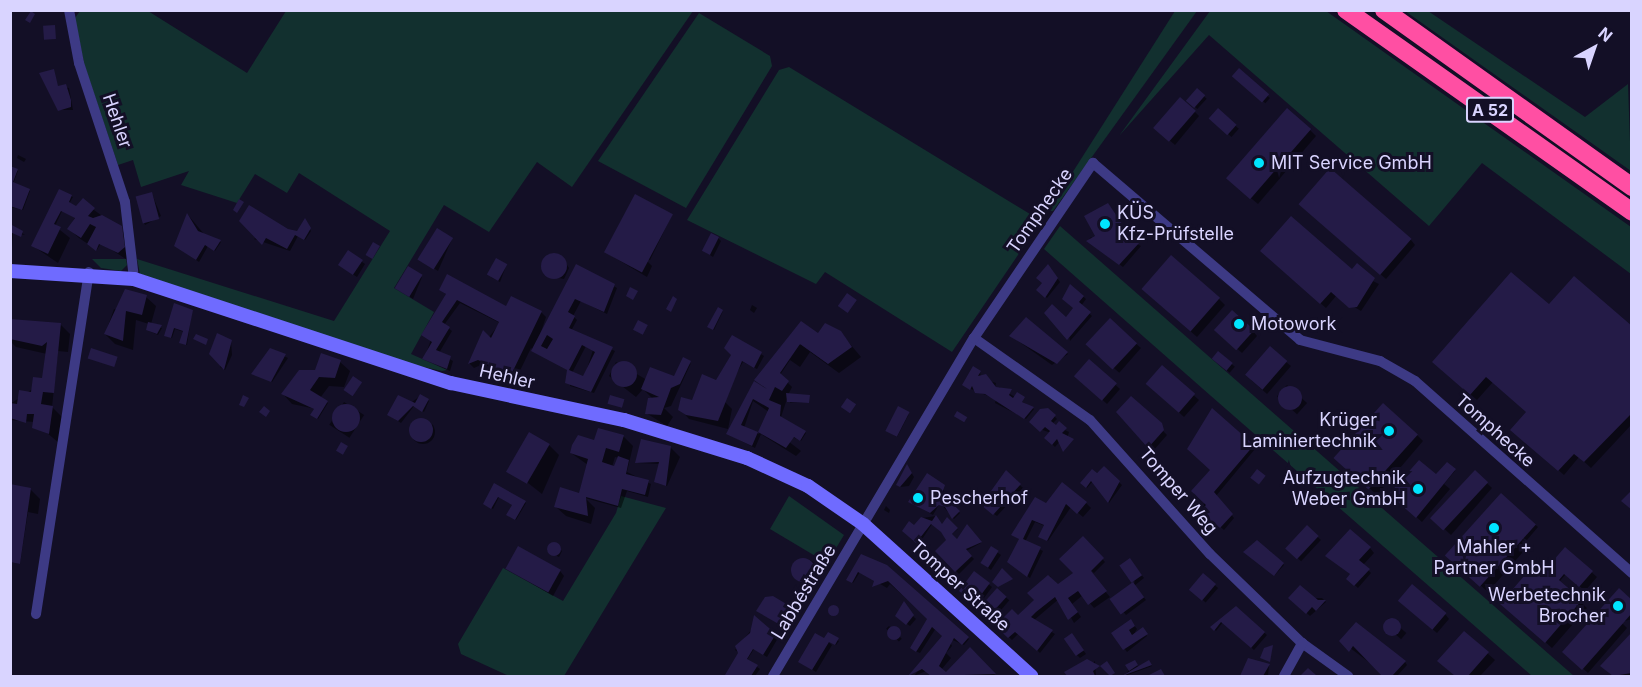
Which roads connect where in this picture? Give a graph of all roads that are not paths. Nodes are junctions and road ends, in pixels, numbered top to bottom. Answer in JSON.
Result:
{"nodes":[{"id":1,"x":69,"y":10,"type":"edge"},
{"id":2,"x":1346,"y":10,"type":"edge"},
{"id":3,"x":1384,"y":10,"type":"edge"},
{"id":4,"x":1632,"y":187,"type":"edge"},
{"id":5,"x":1632,"y":212,"type":"edge"},
{"id":6,"x":10,"y":271,"type":"edge"},
{"id":7,"x":88,"y":272,"type":"junction"},
{"id":8,"x":134,"y":279,"type":"junction"},
{"id":9,"x":974,"y":338,"type":"junction"},
{"id":10,"x":863,"y":524,"type":"junction"},
{"id":11,"x":1632,"y":573,"type":"edge"},
{"id":12,"x":36,"y":614,"type":"dead end"},
{"id":13,"x":1302,"y":643,"type":"junction"},
{"id":14,"x":773,"y":676,"type":"edge"},
{"id":15,"x":1031,"y":676,"type":"edge"},
{"id":16,"x":1284,"y":676,"type":"edge"},
{"id":17,"x":1348,"y":676,"type":"edge"}],
"edges":[{"from":1,"to":8,"type":"street","name":"Hehler"},
{"from":2,"to":5,"type":"highway","number":"A 52"},
{"from":3,"to":4,"type":"highway","number":"A 52"},
{"from":6,"to":7,"type":"main road","name":"Hehler"},
{"from":7,"to":8,"type":"main road","name":"Hehler"},
{"from":7,"to":12,"type":"street"},
{"from":8,"to":10,"type":"main road","name":"Hehler"},
{"from":9,"to":10,"type":"street","name":"Tomphecke"},
{"from":9,"to":11,"type":"street","name":"Tomphecke"},
{"from":9,"to":13,"type":"street","name":"Tomper Weg"},
{"from":10,"to":14,"type":"street","name":"Labbéstraße"},
{"from":10,"to":15,"type":"main road","name":"Tomper Straße"},
{"from":13,"to":16,"type":"street"},
{"from":13,"to":17,"type":"street","name":"Tomper Weg"}]}
